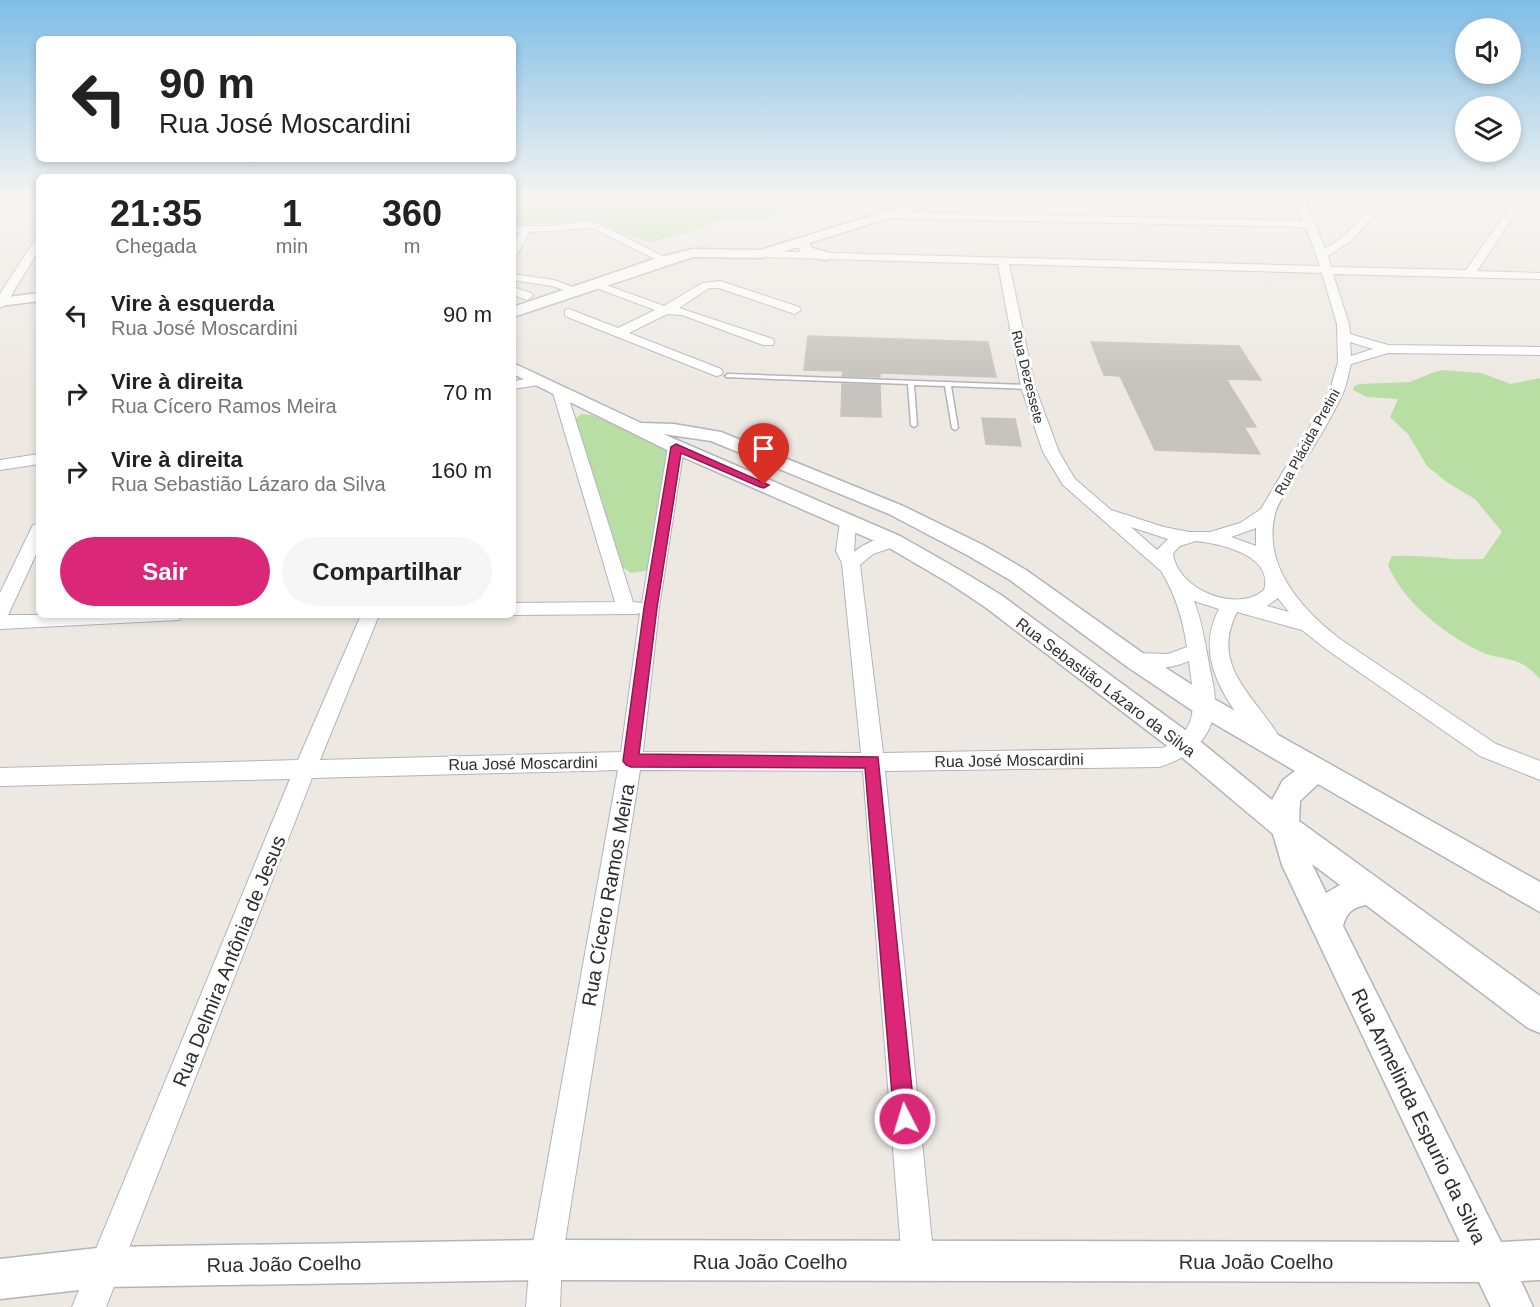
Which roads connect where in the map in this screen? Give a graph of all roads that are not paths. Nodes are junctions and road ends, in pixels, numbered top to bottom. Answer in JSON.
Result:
{"nodes":[{"id":1,"x":27,"y":260,"type":"edge"},
{"id":2,"x":641,"y":260,"type":"edge"},
{"id":3,"x":665,"y":260,"type":"edge"},
{"id":4,"x":967,"y":260,"type":"edge"},
{"id":5,"x":1323,"y":260,"type":"edge"},
{"id":6,"x":1479,"y":260,"type":"edge"},
{"id":7,"x":1003,"y":261,"type":"junction"},
{"id":8,"x":648,"y":266,"type":"junction"},
{"id":9,"x":1326,"y":270,"type":"junction"},
{"id":10,"x":1470,"y":273,"type":"junction"},
{"id":11,"x":1540,"y":276,"type":"edge"},
{"id":12,"x":516,"y":277,"type":"edge"},
{"id":13,"x":611,"y":278,"type":"junction"},
{"id":14,"x":595,"y":284,"type":"junction"},
{"id":15,"x":575,"y":290,"type":"junction"},
{"id":16,"x":516,"y":292,"type":"edge"},
{"id":17,"x":527,"y":296,"type":"dead end"},
{"id":18,"x":36,"y":297,"type":"edge"},
{"id":19,"x":0,"y":302,"type":"edge"},
{"id":20,"x":675,"y":309,"type":"junction"},
{"id":21,"x":795,"y":310,"type":"dead end"},
{"id":22,"x":516,"y":311,"type":"edge"},
{"id":23,"x":569,"y":313,"type":"dead end"},
{"id":24,"x":619,"y":333,"type":"junction"},
{"id":25,"x":1343,"y":336,"type":"junction"},
{"id":26,"x":768,"y":342,"type":"dead end"},
{"id":27,"x":1387,"y":349,"type":"junction"},
{"id":28,"x":1540,"y":351,"type":"edge"},
{"id":29,"x":1345,"y":362,"type":"junction"},
{"id":30,"x":516,"y":369,"type":"edge"},
{"id":31,"x":722,"y":374,"type":"joint"},
{"id":32,"x":540,"y":381,"type":"junction"},
{"id":33,"x":911,"y":383,"type":"junction"},
{"id":34,"x":516,"y":385,"type":"edge"},
{"id":35,"x":948,"y":385,"type":"junction"},
{"id":36,"x":1029,"y":387,"type":"junction"},
{"id":37,"x":560,"y":393,"type":"junction"},
{"id":38,"x":914,"y":425,"type":"dead end"},
{"id":39,"x":631,"y":426,"type":"junction"},
{"id":40,"x":956,"y":428,"type":"dead end"},
{"id":41,"x":676,"y":447,"type":"junction"},
{"id":42,"x":36,"y":459,"type":"edge"},
{"id":43,"x":0,"y":465,"type":"edge"},
{"id":44,"x":1099,"y":510,"type":"junction"},
{"id":45,"x":1267,"y":512,"type":"junction"},
{"id":46,"x":848,"y":522,"type":"junction"},
{"id":47,"x":36,"y":535,"type":"edge"},
{"id":48,"x":1187,"y":537,"type":"junction"},
{"id":49,"x":1214,"y":537,"type":"junction"},
{"id":50,"x":893,"y":542,"type":"junction"},
{"id":51,"x":851,"y":563,"type":"junction"},
{"id":52,"x":1267,"y":564,"type":"junction"},
{"id":53,"x":1171,"y":574,"type":"junction"},
{"id":54,"x":1276,"y":582,"type":"junction"},
{"id":55,"x":1238,"y":605,"type":"junction"},
{"id":56,"x":638,"y":608,"type":"junction"},
{"id":57,"x":516,"y":609,"type":"edge"},
{"id":58,"x":0,"y":613,"type":"edge"},
{"id":59,"x":98,"y":618,"type":"edge"},
{"id":60,"x":369,"y":618,"type":"edge"},
{"id":61,"x":0,"y":622,"type":"edge"},
{"id":62,"x":1309,"y":625,"type":"junction"},
{"id":63,"x":1197,"y":651,"type":"junction"},
{"id":64,"x":1135,"y":660,"type":"junction"},
{"id":65,"x":1205,"y":706,"type":"junction"},
{"id":66,"x":1271,"y":742,"type":"junction"},
{"id":67,"x":1187,"y":746,"type":"junction"},
{"id":68,"x":631,"y":761,"type":"junction"},
{"id":69,"x":873,"y":762,"type":"junction"},
{"id":70,"x":305,"y":769,"type":"junction"},
{"id":71,"x":1319,"y":771,"type":"junction"},
{"id":72,"x":1540,"y":771,"type":"edge"},
{"id":73,"x":0,"y":777,"type":"edge"},
{"id":74,"x":1286,"y":828,"type":"junction"},
{"id":75,"x":1371,"y":891,"type":"junction"},
{"id":76,"x":1540,"y":898,"type":"edge"},
{"id":77,"x":1327,"y":926,"type":"junction"},
{"id":78,"x":1540,"y":1016,"type":"edge"},
{"id":79,"x":546,"y":1260,"type":"junction"},
{"id":80,"x":1540,"y":1260,"type":"edge"},
{"id":81,"x":918,"y":1262,"type":"junction"},
{"id":82,"x":1490,"y":1262,"type":"junction"},
{"id":83,"x":106,"y":1267,"type":"junction"},
{"id":84,"x":0,"y":1279,"type":"edge"},
{"id":85,"x":89,"y":1307,"type":"edge"},
{"id":86,"x":543,"y":1307,"type":"edge"},
{"id":87,"x":1512,"y":1307,"type":"edge"}],
"edges":[{"from":1,"to":19,"type":"street"},
{"from":2,"to":8,"type":"street"},
{"from":3,"to":8,"type":"street"},
{"from":4,"to":7,"type":"street"},
{"from":5,"to":9,"type":"street","name":"Rua Plácida Pretini"},
{"from":6,"to":10,"type":"street"},
{"from":7,"to":9,"type":"street"},
{"from":7,"to":36,"type":"street","name":"Rua Dezessete"},
{"from":8,"to":13,"type":"street"},
{"from":9,"to":10,"type":"street"},
{"from":9,"to":25,"type":"street","name":"Rua Plácida Pretini"},
{"from":10,"to":11,"type":"street"},
{"from":12,"to":15,"type":"street"},
{"from":13,"to":14,"type":"street"},
{"from":13,"to":20,"type":"street"},
{"from":14,"to":15,"type":"street"},
{"from":14,"to":20,"type":"street"},
{"from":15,"to":22,"type":"street"},
{"from":16,"to":17,"type":"street"},
{"from":18,"to":19,"type":"street"},
{"from":20,"to":21,"type":"street"},
{"from":20,"to":24,"type":"street"},
{"from":20,"to":26,"type":"street"},
{"from":23,"to":24,"type":"street"},
{"from":24,"to":31,"type":"street"},
{"from":25,"to":27,"type":"street"},
{"from":25,"to":29,"type":"street","name":"Rua Plácida Pretini"},
{"from":27,"to":28,"type":"street"},
{"from":27,"to":29,"type":"street"},
{"from":29,"to":45,"type":"street","name":"Rua Plácida Pretini"},
{"from":30,"to":32,"type":"street","name":"Rua Sebastião Lázaro da Silva"},
{"from":31,"to":33,"type":"lane"},
{"from":32,"to":34,"type":"street"},
{"from":32,"to":37,"type":"street","name":"Rua Sebastião Lázaro da Silva"},
{"from":33,"to":35,"type":"lane"},
{"from":33,"to":38,"type":"lane"},
{"from":35,"to":36,"type":"lane"},
{"from":35,"to":40,"type":"lane"},
{"from":36,"to":44,"type":"street","name":"Rua Dezessete"},
{"from":37,"to":39,"type":"street","name":"Rua Sebastião Lázaro da Silva"},
{"from":37,"to":56,"type":"street"},
{"from":39,"to":41,"type":"street","name":"Rua Sebastião Lázaro da Silva"},
{"from":39,"to":64,"type":"street","name":"Rua Sebastião Lázaro da Silva"},
{"from":41,"to":46,"type":"street","name":"Rua Sebastião Lázaro da Silva"},
{"from":41,"to":56,"type":"street","name":"Rua Cícero Ramos Meira"},
{"from":42,"to":43,"type":"street"},
{"from":44,"to":48,"type":"street","name":"Rua Dezessete"},
{"from":44,"to":53,"type":"street","name":"Rua Dezessete"},
{"from":45,"to":49,"type":"street","name":"Rua Plácida Pretini"},
{"from":45,"to":52,"type":"street","name":"Rua Plácida Pretini"},
{"from":46,"to":50,"type":"street","name":"Rua Sebastião Lázaro da Silva"},
{"from":46,"to":51,"type":"street"},
{"from":47,"to":58,"type":"street"},
{"from":48,"to":49,"type":"street","name":"Rua Dezessete"},
{"from":48,"to":53,"type":"street"},
{"from":49,"to":52,"type":"street"},
{"from":50,"to":51,"type":"street"},
{"from":50,"to":67,"type":"street","name":"Rua Sebastião Lázaro da Silva"},
{"from":51,"to":69,"type":"street"},
{"from":52,"to":54,"type":"street"},
{"from":53,"to":55,"type":"street","name":"Rua Dezessete"},
{"from":53,"to":63,"type":"street"},
{"from":54,"to":55,"type":"street"},
{"from":54,"to":62,"type":"street"},
{"from":55,"to":62,"type":"street","name":"Rua Dezessete"},
{"from":55,"to":66,"type":"street"},
{"from":56,"to":57,"type":"street"},
{"from":56,"to":68,"type":"street","name":"Rua Cícero Ramos Meira"},
{"from":59,"to":61,"type":"street"},
{"from":60,"to":70,"type":"street","name":"Rua Delmira Antônia de Jesus"},
{"from":62,"to":72,"type":"street"},
{"from":63,"to":64,"type":"street"},
{"from":63,"to":65,"type":"street"},
{"from":64,"to":65,"type":"street","name":"Rua Sebastião Lázaro da Silva"},
{"from":65,"to":66,"type":"street","name":"Rua Sebastião Lázaro da Silva"},
{"from":65,"to":67,"type":"street"},
{"from":66,"to":71,"type":"street","name":"Rua Sebastião Lázaro da Silva"},
{"from":67,"to":69,"type":"street","name":"Rua José Moscardini"},
{"from":67,"to":74,"type":"street","name":"Rua Sebastião Lázaro da Silva"},
{"from":68,"to":69,"type":"street","name":"Rua José Moscardini"},
{"from":68,"to":70,"type":"street","name":"Rua José Moscardini"},
{"from":68,"to":79,"type":"street","name":"Rua Cícero Ramos Meira"},
{"from":69,"to":81,"type":"street"},
{"from":70,"to":73,"type":"street","name":"Rua José Moscardini"},
{"from":70,"to":83,"type":"street","name":"Rua Delmira Antônia de Jesus"},
{"from":71,"to":74,"type":"street","name":"Rua Armelinda Espurio da Silva"},
{"from":71,"to":76,"type":"street","name":"Rua Sebastião Lázaro da Silva"},
{"from":74,"to":75,"type":"street","name":"Rua Sebastião Lázaro da Silva"},
{"from":74,"to":77,"type":"street","name":"Rua Armelinda Espurio da Silva"},
{"from":75,"to":77,"type":"street"},
{"from":75,"to":78,"type":"street","name":"Rua Sebastião Lázaro da Silva"},
{"from":77,"to":82,"type":"street","name":"Rua Armelinda Espurio da Silva"},
{"from":79,"to":81,"type":"street","name":"Rua João Coelho"},
{"from":79,"to":83,"type":"street","name":"Rua João Coelho"},
{"from":79,"to":86,"type":"street","name":"Rua Cícero Ramos Meira"},
{"from":80,"to":82,"type":"street","name":"Rua João Coelho"},
{"from":81,"to":82,"type":"street","name":"Rua João Coelho"},
{"from":82,"to":87,"type":"street","name":"Rua Armelinda Espurio da Silva"},
{"from":83,"to":84,"type":"street","name":"Rua João Coelho"},
{"from":83,"to":85,"type":"street","name":"Rua Delmira Antônia de Jesus"}]}
